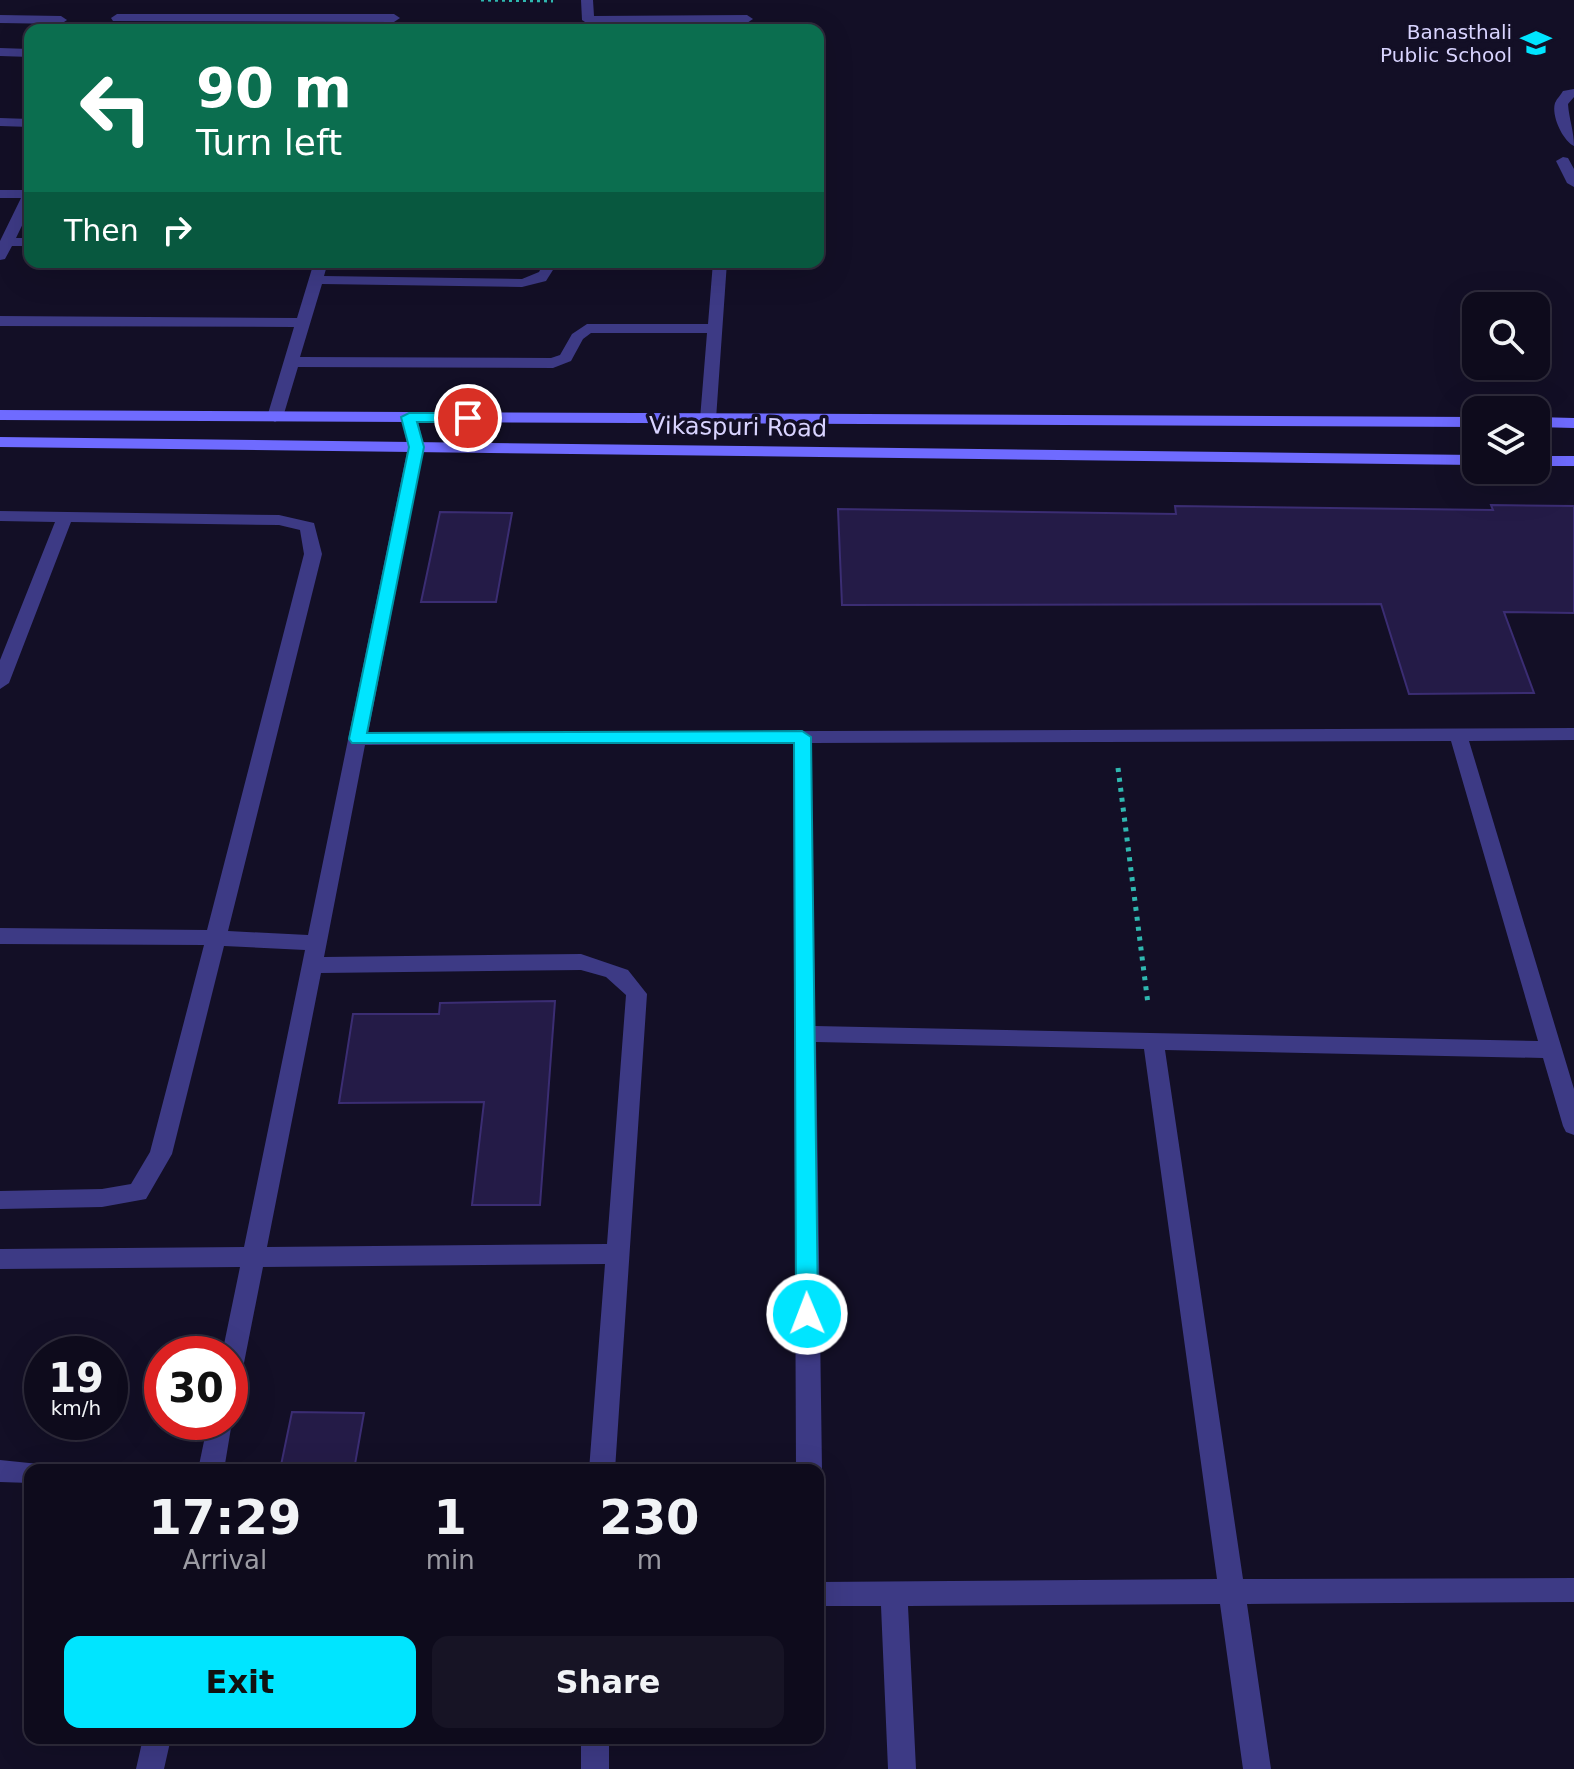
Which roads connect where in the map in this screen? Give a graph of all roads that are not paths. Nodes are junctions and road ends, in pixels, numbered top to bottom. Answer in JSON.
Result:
{"nodes":[{"id":1,"x":126,"y":0,"type":"edge"},
{"id":2,"x":587,"y":0,"type":"edge"},
{"id":3,"x":0,"y":19,"type":"edge"},
{"id":4,"x":394,"y":19,"type":"edge"},
{"id":5,"x":61,"y":20,"type":"dead end"},
{"id":6,"x":747,"y":20,"type":"edge"},
{"id":7,"x":114,"y":24,"type":"edge"},
{"id":8,"x":587,"y":24,"type":"edge"},
{"id":9,"x":619,"y":24,"type":"edge"},
{"id":10,"x":0,"y":52,"type":"edge"},
{"id":11,"x":24,"y":53,"type":"edge"},
{"id":12,"x":1574,"y":93,"type":"edge"},
{"id":13,"x":0,"y":122,"type":"edge"},
{"id":14,"x":24,"y":123,"type":"edge"},
{"id":15,"x":1574,"y":142,"type":"edge"},
{"id":16,"x":1563,"y":161,"type":"dead end"},
{"id":17,"x":1574,"y":183,"type":"edge"},
{"id":18,"x":0,"y":194,"type":"edge"},
{"id":19,"x":24,"y":194,"type":"edge"},
{"id":20,"x":24,"y":207,"type":"edge"},
{"id":21,"x":7,"y":242,"type":"junction"},
{"id":22,"x":24,"y":242,"type":"edge"},
{"id":23,"x":0,"y":256,"type":"edge"},
{"id":24,"x":319,"y":268,"type":"edge"},
{"id":25,"x":550,"y":268,"type":"edge"},
{"id":26,"x":719,"y":268,"type":"edge"},
{"id":27,"x":316,"y":280,"type":"junction"},
{"id":28,"x":0,"y":321,"type":"edge"},
{"id":29,"x":303,"y":323,"type":"junction"},
{"id":30,"x":714,"y":328,"type":"junction"},
{"id":31,"x":291,"y":362,"type":"junction"},
{"id":32,"x":0,"y":415,"type":"edge"},
{"id":33,"x":275,"y":417,"type":"junction"},
{"id":34,"x":409,"y":417,"type":"junction"},
{"id":35,"x":708,"y":419,"type":"junction"},
{"id":36,"x":1462,"y":422,"type":"edge"},
{"id":37,"x":1550,"y":422,"type":"edge"},
{"id":38,"x":1574,"y":423,"type":"edge"},
{"id":39,"x":0,"y":442,"type":"edge"},
{"id":40,"x":416,"y":447,"type":"junction"},
{"id":41,"x":1462,"y":460,"type":"edge"},
{"id":42,"x":1550,"y":461,"type":"edge"},
{"id":43,"x":1574,"y":461,"type":"edge"},
{"id":44,"x":0,"y":516,"type":"edge"},
{"id":45,"x":65,"y":517,"type":"junction"},
{"id":46,"x":0,"y":683,"type":"edge"},
{"id":47,"x":1458,"y":734,"type":"junction"},
{"id":48,"x":1574,"y":734,"type":"edge"},
{"id":49,"x":802,"y":737,"type":"junction"},
{"id":50,"x":358,"y":739,"type":"junction"},
{"id":51,"x":0,"y":936,"type":"edge"},
{"id":52,"x":215,"y":938,"type":"junction"},
{"id":53,"x":314,"y":954,"type":"junction"},
{"id":54,"x":804,"y":1034,"type":"junction"},
{"id":55,"x":1153,"y":1040,"type":"junction"},
{"id":56,"x":1552,"y":1050,"type":"junction"},
{"id":57,"x":1574,"y":1126,"type":"edge"},
{"id":58,"x":0,"y":1200,"type":"edge"},
{"id":59,"x":618,"y":1254,"type":"junction"},
{"id":60,"x":253,"y":1256,"type":"junction"},
{"id":61,"x":0,"y":1259,"type":"edge"},
{"id":62,"x":237,"y":1336,"type":"edge"},
{"id":63,"x":217,"y":1440,"type":"edge"},
{"id":64,"x":212,"y":1464,"type":"edge"},
{"id":65,"x":602,"y":1464,"type":"edge"},
{"id":66,"x":809,"y":1464,"type":"edge"},
{"id":67,"x":0,"y":1471,"type":"edge"},
{"id":68,"x":24,"y":1472,"type":"edge"},
{"id":69,"x":1574,"y":1590,"type":"edge"},
{"id":70,"x":1233,"y":1591,"type":"junction"},
{"id":71,"x":894,"y":1593,"type":"junction"},
{"id":72,"x":824,"y":1594,"type":"edge"},
{"id":73,"x":156,"y":1744,"type":"edge"},
{"id":74,"x":595,"y":1744,"type":"edge"},
{"id":75,"x":150,"y":1769,"type":"edge"},
{"id":76,"x":595,"y":1769,"type":"edge"},
{"id":77,"x":902,"y":1769,"type":"edge"},
{"id":78,"x":1257,"y":1769,"type":"edge"}],
"edges":[{"from":1,"to":7,"type":"street"},
{"from":2,"to":8,"type":"street"},
{"from":3,"to":5,"type":"street"},
{"from":4,"to":7,"type":"street"},
{"from":6,"to":9,"type":"street"},
{"from":10,"to":11,"type":"street"},
{"from":12,"to":15,"type":"street"},
{"from":13,"to":14,"type":"street"},
{"from":16,"to":17,"type":"street"},
{"from":18,"to":19,"type":"street"},
{"from":20,"to":21,"type":"street"},
{"from":21,"to":22,"type":"street"},
{"from":21,"to":23,"type":"street"},
{"from":24,"to":27,"type":"street"},
{"from":25,"to":27,"type":"street"},
{"from":26,"to":30,"type":"street"},
{"from":27,"to":29,"type":"street"},
{"from":28,"to":29,"type":"street"},
{"from":29,"to":31,"type":"street"},
{"from":30,"to":31,"type":"street"},
{"from":30,"to":35,"type":"street"},
{"from":31,"to":33,"type":"street"},
{"from":32,"to":33,"type":"street","name":"Vikaspuri Road"},
{"from":33,"to":34,"type":"street","name":"Vikaspuri Road"},
{"from":34,"to":35,"type":"street","name":"Vikaspuri Road"},
{"from":34,"to":40,"type":"street"},
{"from":35,"to":36,"type":"street","name":"Vikaspuri Road"},
{"from":37,"to":38,"type":"street"},
{"from":39,"to":40,"type":"street","name":"Vikaspuri Road"},
{"from":40,"to":41,"type":"street","name":"Vikaspuri Road"},
{"from":40,"to":50,"type":"street"},
{"from":42,"to":43,"type":"street"},
{"from":44,"to":45,"type":"street"},
{"from":45,"to":46,"type":"street"},
{"from":45,"to":52,"type":"street"},
{"from":47,"to":48,"type":"street"},
{"from":47,"to":49,"type":"street"},
{"from":47,"to":56,"type":"street"},
{"from":49,"to":50,"type":"street"},
{"from":49,"to":54,"type":"street"},
{"from":50,"to":53,"type":"street"},
{"from":51,"to":52,"type":"street"},
{"from":52,"to":53,"type":"street"},
{"from":52,"to":58,"type":"street"},
{"from":53,"to":59,"type":"street"},
{"from":53,"to":60,"type":"street"},
{"from":54,"to":55,"type":"street"},
{"from":54,"to":66,"type":"street"},
{"from":55,"to":56,"type":"street"},
{"from":55,"to":70,"type":"street"},
{"from":56,"to":57,"type":"street"},
{"from":59,"to":60,"type":"street"},
{"from":59,"to":65,"type":"street"},
{"from":60,"to":61,"type":"street"},
{"from":60,"to":62,"type":"street"},
{"from":63,"to":64,"type":"street"},
{"from":67,"to":68,"type":"street"},
{"from":69,"to":70,"type":"street"},
{"from":70,"to":71,"type":"street"},
{"from":70,"to":78,"type":"street"},
{"from":71,"to":72,"type":"street"},
{"from":71,"to":77,"type":"street"},
{"from":73,"to":75,"type":"street"},
{"from":74,"to":76,"type":"street"}]}
